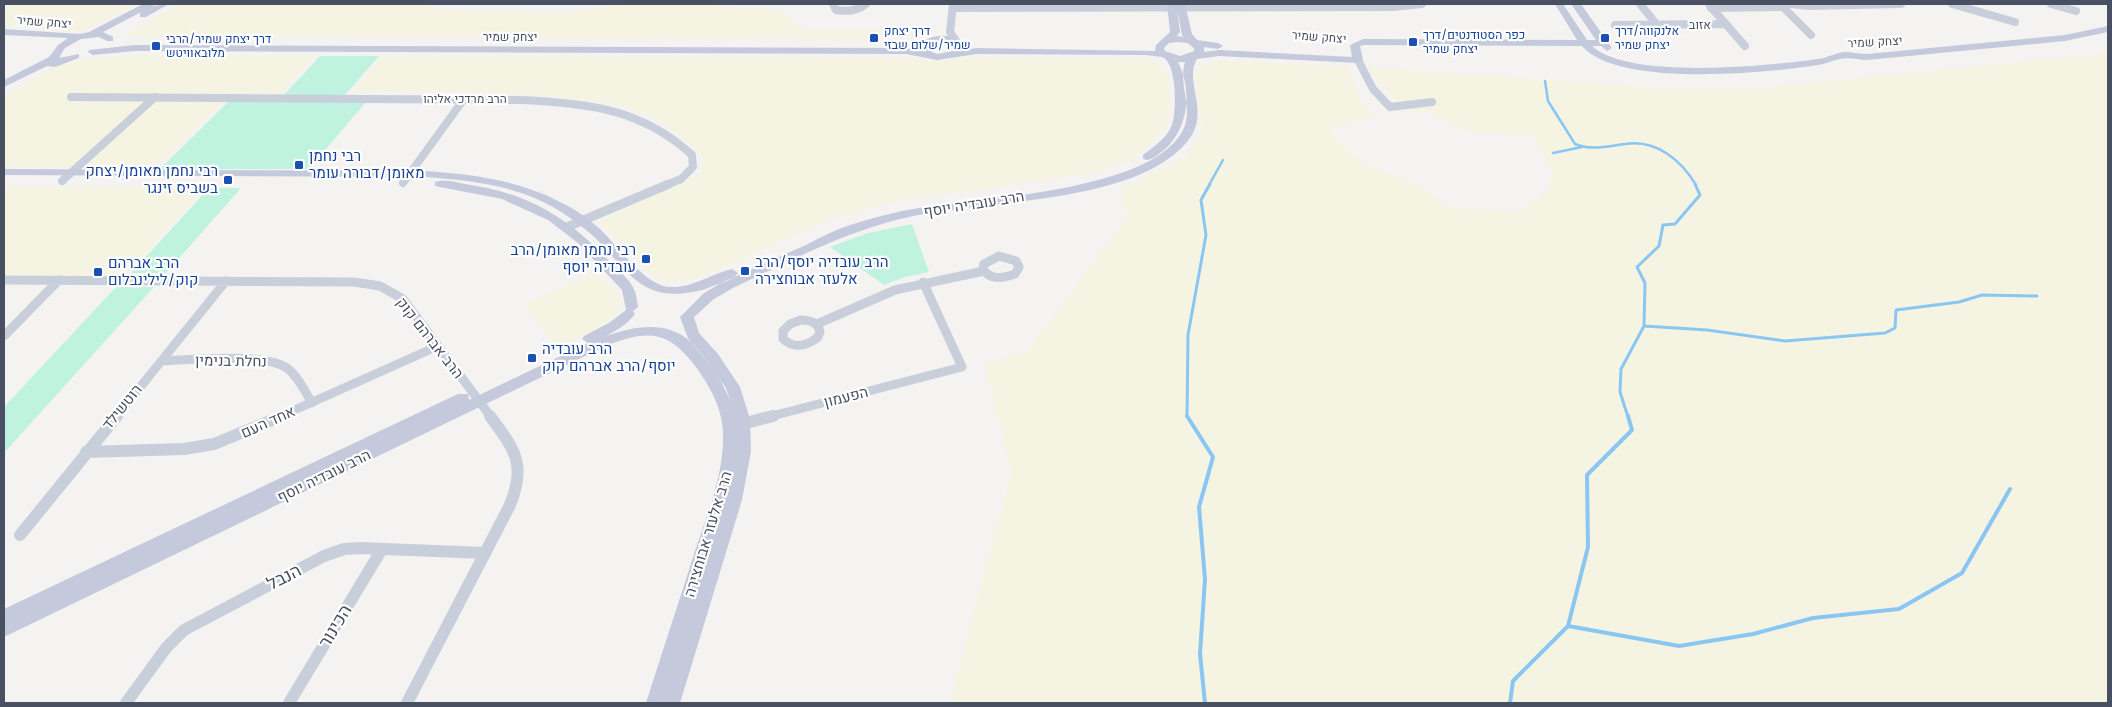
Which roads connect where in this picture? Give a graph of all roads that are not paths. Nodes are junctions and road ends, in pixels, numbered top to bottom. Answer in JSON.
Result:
{"nodes":[{"id":1,"x":150,"y":4,"type":"edge"},
{"id":2,"x":164,"y":4,"type":"edge"},
{"id":3,"x":833,"y":4,"type":"edge"},
{"id":4,"x":866,"y":4,"type":"edge"},
{"id":5,"x":1422,"y":4,"type":"edge"},
{"id":6,"x":1558,"y":4,"type":"edge"},
{"id":7,"x":1576,"y":4,"type":"edge"},
{"id":8,"x":1640,"y":4,"type":"edge"},
{"id":9,"x":1900,"y":4,"type":"edge"},
{"id":10,"x":1952,"y":4,"type":"edge"},
{"id":11,"x":2051,"y":4,"type":"edge"},
{"id":12,"x":1177,"y":5,"type":"edge"},
{"id":13,"x":1787,"y":5,"type":"edge"},
{"id":14,"x":1851,"y":5,"type":"edge"},
{"id":15,"x":953,"y":6,"type":"edge"},
{"id":16,"x":1709,"y":6,"type":"edge"},
{"id":17,"x":2076,"y":11,"type":"dead end"},
{"id":18,"x":950,"y":21,"type":"junction"},
{"id":19,"x":2015,"y":22,"type":"dead end"},
{"id":20,"x":1726,"y":24,"type":"junction"},
{"id":21,"x":1615,"y":25,"type":"dead end"},
{"id":22,"x":1657,"y":25,"type":"junction"},
{"id":23,"x":1575,"y":29,"type":"junction"},
{"id":24,"x":2108,"y":29,"type":"edge"},
{"id":25,"x":4,"y":32,"type":"edge"},
{"id":26,"x":1811,"y":35,"type":"dead end"},
{"id":27,"x":85,"y":36,"type":"junction"},
{"id":28,"x":110,"y":38,"type":"junction"},
{"id":29,"x":4,"y":40,"type":"edge"},
{"id":30,"x":932,"y":40,"type":"junction"},
{"id":31,"x":957,"y":42,"type":"junction"},
{"id":32,"x":1166,"y":42,"type":"junction"},
{"id":33,"x":1194,"y":42,"type":"junction"},
{"id":34,"x":1584,"y":42,"type":"junction"},
{"id":35,"x":1553,"y":43,"type":"junction"},
{"id":36,"x":1603,"y":43,"type":"junction"},
{"id":37,"x":1745,"y":46,"type":"dead end"},
{"id":38,"x":59,"y":51,"type":"junction"},
{"id":39,"x":93,"y":52,"type":"junction"},
{"id":40,"x":927,"y":54,"type":"junction"},
{"id":41,"x":954,"y":54,"type":"junction"},
{"id":42,"x":75,"y":56,"type":"junction"},
{"id":43,"x":1167,"y":56,"type":"junction"},
{"id":44,"x":1194,"y":56,"type":"junction"},
{"id":45,"x":1357,"y":56,"type":"junction"},
{"id":46,"x":1644,"y":68,"type":"junction"},
{"id":47,"x":4,"y":84,"type":"edge"},
{"id":48,"x":4,"y":90,"type":"edge"},
{"id":49,"x":71,"y":97,"type":"dead end"},
{"id":50,"x":155,"y":97,"type":"junction"},
{"id":51,"x":464,"y":99,"type":"junction"},
{"id":52,"x":1432,"y":102,"type":"dead end"},
{"id":53,"x":4,"y":172,"type":"edge"},
{"id":54,"x":72,"y":172,"type":"junction"},
{"id":55,"x":406,"y":179,"type":"junction"},
{"id":56,"x":4,"y":181,"type":"edge"},
{"id":57,"x":62,"y":181,"type":"junction"},
{"id":58,"x":582,"y":221,"type":"junction"},
{"id":59,"x":567,"y":228,"type":"junction"},
{"id":60,"x":984,"y":271,"type":"dead end"},
{"id":61,"x":4,"y":280,"type":"edge"},
{"id":62,"x":59,"y":280,"type":"junction"},
{"id":63,"x":226,"y":281,"type":"junction"},
{"id":64,"x":923,"y":282,"type":"junction"},
{"id":65,"x":670,"y":291,"type":"junction"},
{"id":66,"x":629,"y":311,"type":"junction"},
{"id":67,"x":688,"y":316,"type":"junction"},
{"id":68,"x":816,"y":324,"type":"dead end"},
{"id":69,"x":652,"y":331,"type":"junction"},
{"id":70,"x":4,"y":336,"type":"edge"},
{"id":71,"x":438,"y":346,"type":"junction"},
{"id":72,"x":161,"y":360,"type":"junction"},
{"id":73,"x":476,"y":398,"type":"junction"},
{"id":74,"x":312,"y":403,"type":"junction"},
{"id":75,"x":736,"y":425,"type":"junction"},
{"id":76,"x":86,"y":452,"type":"junction"},
{"id":77,"x":20,"y":535,"type":"dead end"},
{"id":78,"x":382,"y":549,"type":"junction"},
{"id":79,"x":485,"y":553,"type":"junction"},
{"id":80,"x":4,"y":617,"type":"edge"},
{"id":81,"x":4,"y":630,"type":"edge"},
{"id":82,"x":126,"y":703,"type":"edge"},
{"id":83,"x":289,"y":703,"type":"edge"},
{"id":84,"x":407,"y":703,"type":"edge"},
{"id":85,"x":655,"y":703,"type":"edge"},
{"id":86,"x":671,"y":703,"type":"edge"}],
"edges":[{"from":1,"to":27,"type":"main road"},
{"from":2,"to":28,"type":"main road"},
{"from":3,"to":4,"type":"street"},
{"from":5,"to":12,"type":"street"},
{"from":6,"to":23,"type":"main road","name":"יצחק שמיר"},
{"from":7,"to":36,"type":"main road","name":"יצחק שמיר"},
{"from":8,"to":22,"type":"street"},
{"from":9,"to":14,"type":"street"},
{"from":10,"to":19,"type":"street"},
{"from":11,"to":17,"type":"street"},
{"from":12,"to":15,"type":"street"},
{"from":12,"to":32,"type":"main road"},
{"from":12,"to":33,"type":"main road"},
{"from":13,"to":14,"type":"street"},
{"from":13,"to":16,"type":"street"},
{"from":13,"to":26,"type":"street"},
{"from":15,"to":18,"type":"street"},
{"from":16,"to":20,"type":"street"},
{"from":18,"to":30,"type":"street"},
{"from":18,"to":31,"type":"street"},
{"from":20,"to":22,"type":"street","name":"אזוב"},
{"from":20,"to":37,"type":"street"},
{"from":21,"to":22,"type":"street","name":"אזוב"},
{"from":23,"to":34,"type":"main road","name":"יצחק שמיר"},
{"from":23,"to":35,"type":"main road"},
{"from":24,"to":46,"type":"main road","name":"יצחק שמיר"},
{"from":25,"to":27,"type":"main road","name":"יצחק שמיר"},
{"from":27,"to":28,"type":"main road","name":"יצחק שמיר"},
{"from":27,"to":38,"type":"main road"},
{"from":28,"to":30,"type":"main road","name":"יצחק שמיר"},
{"from":28,"to":39,"type":"main road"},
{"from":29,"to":38,"type":"main road","name":"יצחק שמיר"},
{"from":30,"to":31,"type":"main road","name":"יצחק שמיר"},
{"from":30,"to":40,"type":"main road"},
{"from":31,"to":32,"type":"main road"},
{"from":31,"to":41,"type":"main road"},
{"from":32,"to":33,"type":"main road","name":"יצחק שמיר"},
{"from":32,"to":43,"type":"main road","name":"הרב עובדיה יוסף"},
{"from":33,"to":44,"type":"main road","name":"הרב עובדיה יוסף"},
{"from":33,"to":45,"type":"main road","name":"יצחק שמיר"},
{"from":34,"to":35,"type":"main road"},
{"from":34,"to":36,"type":"main road"},
{"from":34,"to":46,"type":"main road","name":"יצחק שמיר"},
{"from":35,"to":45,"type":"main road","name":"יצחק שמיר"},
{"from":36,"to":46,"type":"main road","name":"יצחק שמיר"},
{"from":38,"to":42,"type":"main road","name":"יצחק שמיר"},
{"from":38,"to":47,"type":"main road"},
{"from":39,"to":40,"type":"main road","name":"יצחק שמיר"},
{"from":39,"to":42,"type":"main road","name":"יצחק שמיר"},
{"from":40,"to":41,"type":"main road","name":"יצחק שמיר"},
{"from":41,"to":43,"type":"main road"},
{"from":42,"to":48,"type":"main road","name":"יצחק שמיר"},
{"from":43,"to":44,"type":"main road"},
{"from":43,"to":65,"type":"main road","name":"הרב עובדיה יוסף"},
{"from":44,"to":45,"type":"main road","name":"יצחק שמיר"},
{"from":44,"to":67,"type":"main road","name":"הרב עובדיה יוסף"},
{"from":45,"to":52,"type":"street"},
{"from":49,"to":50,"type":"street","name":"הרב מרדכי אליהו"},
{"from":50,"to":51,"type":"street","name":"הרב מרדכי אליהו"},
{"from":50,"to":54,"type":"street"},
{"from":51,"to":55,"type":"street"},
{"from":51,"to":58,"type":"street","name":"הרב מרדכי אליהו"},
{"from":53,"to":54,"type":"main road"},
{"from":54,"to":55,"type":"main road"},
{"from":54,"to":57,"type":"street"},
{"from":55,"to":57,"type":"main road"},
{"from":55,"to":58,"type":"main road"},
{"from":55,"to":59,"type":"main road"},
{"from":56,"to":57,"type":"main road"},
{"from":58,"to":59,"type":"street","name":"הרב מרדכי אליהו"},
{"from":58,"to":65,"type":"main road"},
{"from":59,"to":66,"type":"main road"},
{"from":60,"to":64,"type":"street"},
{"from":61,"to":62,"type":"street","name":"הרב אברהם קוק"},
{"from":62,"to":63,"type":"street","name":"הרב אברהם קוק"},
{"from":62,"to":70,"type":"street"},
{"from":63,"to":71,"type":"street","name":"הרב אברהם קוק"},
{"from":63,"to":72,"type":"street","name":"רוטשילד"},
{"from":64,"to":68,"type":"street"},
{"from":64,"to":75,"type":"street","name":"הפעמון"},
{"from":65,"to":66,"type":"main road"},
{"from":65,"to":67,"type":"main road"},
{"from":66,"to":69,"type":"main road"},
{"from":66,"to":73,"type":"main road","name":"הרב עובדיה יוסף"},
{"from":67,"to":69,"type":"main road"},
{"from":67,"to":75,"type":"main road","name":"הרב אלעזר אבוחצירה"},
{"from":69,"to":73,"type":"main road","name":"הרב עובדיה יוסף"},
{"from":69,"to":75,"type":"main road","name":"הרב אלעזר אבוחצירה"},
{"from":71,"to":73,"type":"street","name":"הרב אברהם קוק"},
{"from":71,"to":74,"type":"street","name":"אחד העם"},
{"from":72,"to":74,"type":"street","name":"נחלת בנימין"},
{"from":72,"to":76,"type":"street","name":"רוטשילד"},
{"from":73,"to":79,"type":"street","name":"הרב אברהם קוק"},
{"from":73,"to":80,"type":"main road","name":"הרב עובדיה יוסף"},
{"from":73,"to":81,"type":"main road","name":"הרב עובדיה יוסף"},
{"from":74,"to":76,"type":"street","name":"אחד העם"},
{"from":75,"to":85,"type":"main road","name":"הרב אלעזר אבוחצירה"},
{"from":75,"to":86,"type":"main road","name":"הרב אלעזר אבוחצירה"},
{"from":76,"to":77,"type":"street","name":"רוטשילד"},
{"from":78,"to":79,"type":"street","name":"הנבל"},
{"from":78,"to":82,"type":"street","name":"הנבל"},
{"from":78,"to":83,"type":"street","name":"הכינור"},
{"from":79,"to":84,"type":"street","name":"הרב אברהם קוק"}]}
